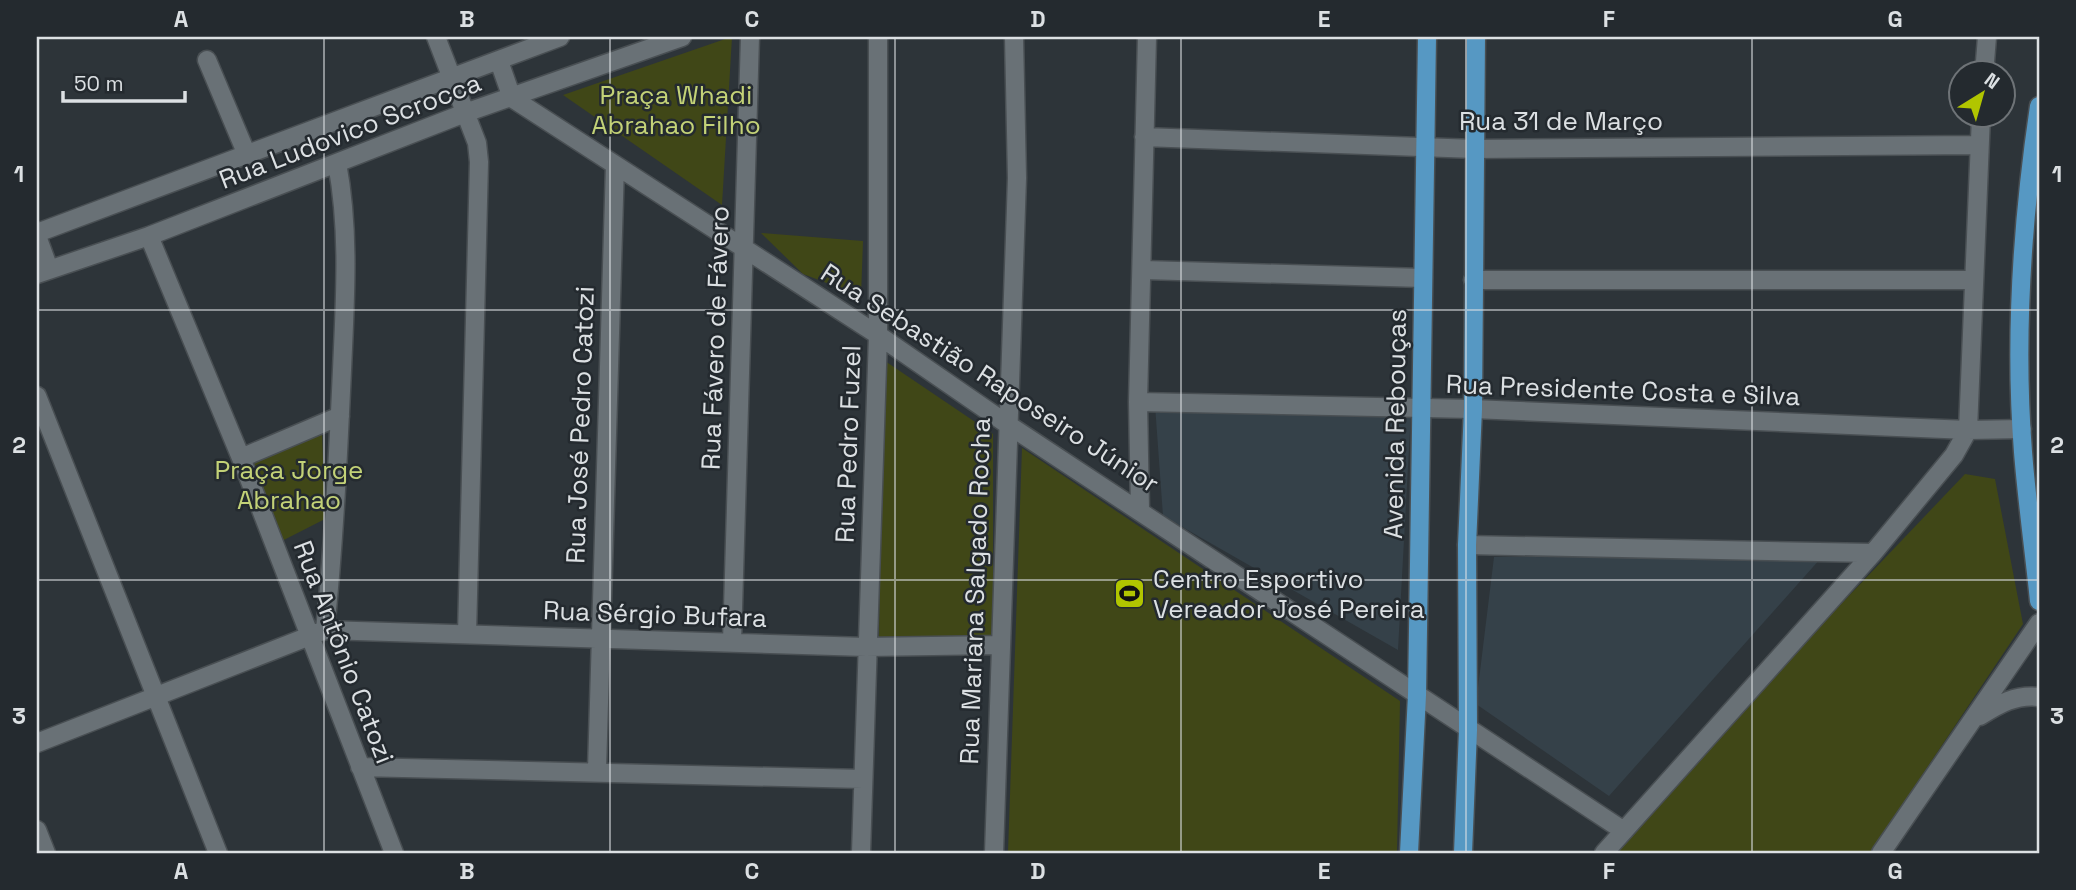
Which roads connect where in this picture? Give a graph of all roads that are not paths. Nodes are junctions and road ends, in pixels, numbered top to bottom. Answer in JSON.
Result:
{"nodes":[{"id":1,"x":436,"y":37,"type":"edge"},
{"id":2,"x":560,"y":37,"type":"edge"},
{"id":3,"x":682,"y":37,"type":"edge"},
{"id":4,"x":750,"y":37,"type":"edge"},
{"id":5,"x":878,"y":37,"type":"edge"},
{"id":6,"x":1014,"y":37,"type":"edge"},
{"id":7,"x":1147,"y":37,"type":"edge"},
{"id":8,"x":1427,"y":37,"type":"edge"},
{"id":9,"x":1476,"y":37,"type":"edge"},
{"id":10,"x":1987,"y":37,"type":"edge"},
{"id":11,"x":207,"y":60,"type":"dead end"},
{"id":12,"x":1985,"y":60,"type":"edge"},
{"id":13,"x":499,"y":61,"type":"junction"},
{"id":14,"x":452,"y":79,"type":"junction"},
{"id":15,"x":512,"y":98,"type":"junction"},
{"id":16,"x":2039,"y":106,"type":"edge"},
{"id":17,"x":465,"y":113,"type":"junction"},
{"id":18,"x":1979,"y":130,"type":"edge"},
{"id":19,"x":1144,"y":137,"type":"junction"},
{"id":20,"x":1978,"y":145,"type":"junction"},
{"id":21,"x":1425,"y":147,"type":"junction"},
{"id":22,"x":1475,"y":149,"type":"junction"},
{"id":23,"x":247,"y":155,"type":"junction"},
{"id":24,"x":337,"y":163,"type":"junction"},
{"id":25,"x":615,"y":165,"type":"junction"},
{"id":26,"x":37,"y":234,"type":"edge"},
{"id":27,"x":149,"y":236,"type":"junction"},
{"id":28,"x":744,"y":249,"type":"junction"},
{"id":29,"x":1144,"y":270,"type":"junction"},
{"id":30,"x":43,"y":272,"type":"edge"},
{"id":31,"x":1423,"y":278,"type":"junction"},
{"id":32,"x":1473,"y":280,"type":"junction"},
{"id":33,"x":1973,"y":280,"type":"junction"},
{"id":34,"x":878,"y":335,"type":"junction"},
{"id":35,"x":37,"y":396,"type":"edge"},
{"id":36,"x":1138,"y":402,"type":"junction"},
{"id":37,"x":1422,"y":409,"type":"junction"},
{"id":38,"x":1473,"y":410,"type":"junction"},
{"id":39,"x":340,"y":416,"type":"junction"},
{"id":40,"x":1007,"y":424,"type":"junction"},
{"id":41,"x":2022,"y":429,"type":"junction"},
{"id":42,"x":1968,"y":430,"type":"junction"},
{"id":43,"x":241,"y":458,"type":"junction"},
{"id":44,"x":1140,"y":509,"type":"junction"},
{"id":45,"x":1467,"y":545,"type":"junction"},
{"id":46,"x":1873,"y":553,"type":"junction"},
{"id":47,"x":2039,"y":600,"type":"edge"},
{"id":48,"x":2039,"y":623,"type":"edge"},
{"id":49,"x":317,"y":632,"type":"junction"},
{"id":50,"x":467,"y":634,"type":"junction"},
{"id":51,"x":599,"y":640,"type":"junction"},
{"id":52,"x":732,"y":642,"type":"junction"},
{"id":53,"x":999,"y":645,"type":"junction"},
{"id":54,"x":866,"y":647,"type":"junction"},
{"id":55,"x":1417,"y":695,"type":"junction"},
{"id":56,"x":2039,"y":696,"type":"edge"},
{"id":57,"x":157,"y":697,"type":"junction"},
{"id":58,"x":1971,"y":722,"type":"junction"},
{"id":59,"x":1468,"y":730,"type":"junction"},
{"id":60,"x":37,"y":743,"type":"edge"},
{"id":61,"x":359,"y":766,"type":"junction"},
{"id":62,"x":597,"y":770,"type":"junction"},
{"id":63,"x":863,"y":779,"type":"junction"},
{"id":64,"x":37,"y":830,"type":"edge"},
{"id":65,"x":1624,"y":831,"type":"junction"},
{"id":66,"x":46,"y":853,"type":"edge"},
{"id":67,"x":218,"y":853,"type":"edge"},
{"id":68,"x":394,"y":853,"type":"edge"},
{"id":69,"x":861,"y":853,"type":"edge"},
{"id":70,"x":993,"y":853,"type":"edge"},
{"id":71,"x":1409,"y":853,"type":"edge"},
{"id":72,"x":1463,"y":853,"type":"edge"},
{"id":73,"x":1604,"y":853,"type":"edge"},
{"id":74,"x":1881,"y":853,"type":"edge"}],
"edges":[{"from":1,"to":14,"type":"street"},
{"from":2,"to":13,"type":"street","name":"Rua Ludovico Scrocca"},
{"from":3,"to":15,"type":"street","name":"Rua Ludovico Scrocca"},
{"from":4,"to":28,"type":"street","name":"Rua Fávero de Fávero"},
{"from":5,"to":34,"type":"street","name":"Rua Pedro Fuzel"},
{"from":6,"to":40,"type":"street","name":"Rua Mariana Salgado Rocha"},
{"from":7,"to":19,"type":"street"},
{"from":8,"to":21,"type":"main road","name":"Avenida Rebouças"},
{"from":9,"to":22,"type":"main road"},
{"from":10,"to":12,"type":"street"},
{"from":11,"to":23,"type":"street"},
{"from":13,"to":14,"type":"street","name":"Rua Ludovico Scrocca"},
{"from":13,"to":15,"type":"street"},
{"from":14,"to":17,"type":"street"},
{"from":14,"to":23,"type":"street","name":"Rua Ludovico Scrocca"},
{"from":15,"to":17,"type":"street","name":"Rua Ludovico Scrocca"},
{"from":15,"to":25,"type":"street","name":"Rua Sebastião Raposeiro Júnior"},
{"from":16,"to":41,"type":"main road"},
{"from":17,"to":24,"type":"street","name":"Rua Ludovico Scrocca"},
{"from":17,"to":50,"type":"street"},
{"from":18,"to":20,"type":"street"},
{"from":19,"to":21,"type":"street","name":"Rua 31 de Março"},
{"from":19,"to":29,"type":"street"},
{"from":20,"to":22,"type":"street","name":"Rua 31 de Março"},
{"from":20,"to":33,"type":"street"},
{"from":21,"to":22,"type":"street","name":"Rua 31 de Março"},
{"from":21,"to":31,"type":"main road","name":"Avenida Rebouças"},
{"from":22,"to":32,"type":"main road"},
{"from":23,"to":26,"type":"street","name":"Rua Ludovico Scrocca"},
{"from":24,"to":27,"type":"street","name":"Rua Ludovico Scrocca"},
{"from":24,"to":39,"type":"street"},
{"from":25,"to":28,"type":"street","name":"Rua Sebastião Raposeiro Júnior"},
{"from":25,"to":51,"type":"street","name":"Rua José Pedro Catozi"},
{"from":26,"to":30,"type":"street"},
{"from":27,"to":30,"type":"street","name":"Rua Ludovico Scrocca"},
{"from":27,"to":43,"type":"street","name":"Rua Antônio Catozi"},
{"from":28,"to":34,"type":"street","name":"Rua Sebastião Raposeiro Júnior"},
{"from":28,"to":52,"type":"street","name":"Rua Fávero de Fávero"},
{"from":29,"to":31,"type":"street"},
{"from":29,"to":36,"type":"street"},
{"from":31,"to":37,"type":"main road","name":"Avenida Rebouças"},
{"from":32,"to":33,"type":"street"},
{"from":32,"to":38,"type":"main road"},
{"from":33,"to":42,"type":"street"},
{"from":34,"to":40,"type":"street","name":"Rua Sebastião Raposeiro Júnior"},
{"from":34,"to":54,"type":"street","name":"Rua Pedro Fuzel"},
{"from":35,"to":57,"type":"street"},
{"from":36,"to":37,"type":"street","name":"Rua Presidente Costa e Silva"},
{"from":36,"to":44,"type":"street"},
{"from":37,"to":38,"type":"street","name":"Rua Presidente Costa e Silva"},
{"from":37,"to":55,"type":"main road","name":"Avenida Rebouças"},
{"from":38,"to":42,"type":"street","name":"Rua Presidente Costa e Silva"},
{"from":38,"to":45,"type":"main road"},
{"from":39,"to":43,"type":"street"},
{"from":39,"to":49,"type":"street"},
{"from":40,"to":44,"type":"street","name":"Rua Sebastião Raposeiro Júnior"},
{"from":40,"to":53,"type":"street","name":"Rua Mariana Salgado Rocha"},
{"from":41,"to":42,"type":"street","name":"Rua Presidente Costa e Silva"},
{"from":41,"to":47,"type":"main road"},
{"from":42,"to":46,"type":"street"},
{"from":43,"to":49,"type":"street","name":"Rua Antônio Catozi"},
{"from":44,"to":55,"type":"street","name":"Rua Sebastião Raposeiro Júnior"},
{"from":45,"to":46,"type":"street"},
{"from":45,"to":59,"type":"main road"},
{"from":46,"to":65,"type":"street"},
{"from":48,"to":58,"type":"street"},
{"from":49,"to":50,"type":"street","name":"Rua Sérgio Bufara"},
{"from":49,"to":57,"type":"street"},
{"from":49,"to":61,"type":"street","name":"Rua Antônio Catozi"},
{"from":50,"to":51,"type":"street","name":"Rua Sérgio Bufara"},
{"from":51,"to":52,"type":"street","name":"Rua Sérgio Bufara"},
{"from":51,"to":62,"type":"street","name":"Rua José Pedro Catozi"},
{"from":52,"to":54,"type":"street","name":"Rua Sérgio Bufara"},
{"from":53,"to":54,"type":"street","name":"Rua Sérgio Bufara"},
{"from":53,"to":70,"type":"street","name":"Rua Mariana Salgado Rocha"},
{"from":54,"to":63,"type":"street","name":"Rua Pedro Fuzel"},
{"from":55,"to":59,"type":"street","name":"Rua Sebastião Raposeiro Júnior"},
{"from":55,"to":71,"type":"main road","name":"Avenida Rebouças"},
{"from":56,"to":58,"type":"street"},
{"from":57,"to":60,"type":"street"},
{"from":57,"to":67,"type":"street"},
{"from":58,"to":74,"type":"street"},
{"from":59,"to":65,"type":"street","name":"Rua Sebastião Raposeiro Júnior"},
{"from":59,"to":72,"type":"main road"},
{"from":61,"to":62,"type":"street"},
{"from":61,"to":68,"type":"street","name":"Rua Antônio Catozi"},
{"from":62,"to":63,"type":"street"},
{"from":63,"to":69,"type":"street","name":"Rua Pedro Fuzel"},
{"from":64,"to":66,"type":"street"},
{"from":65,"to":73,"type":"street"}]}
